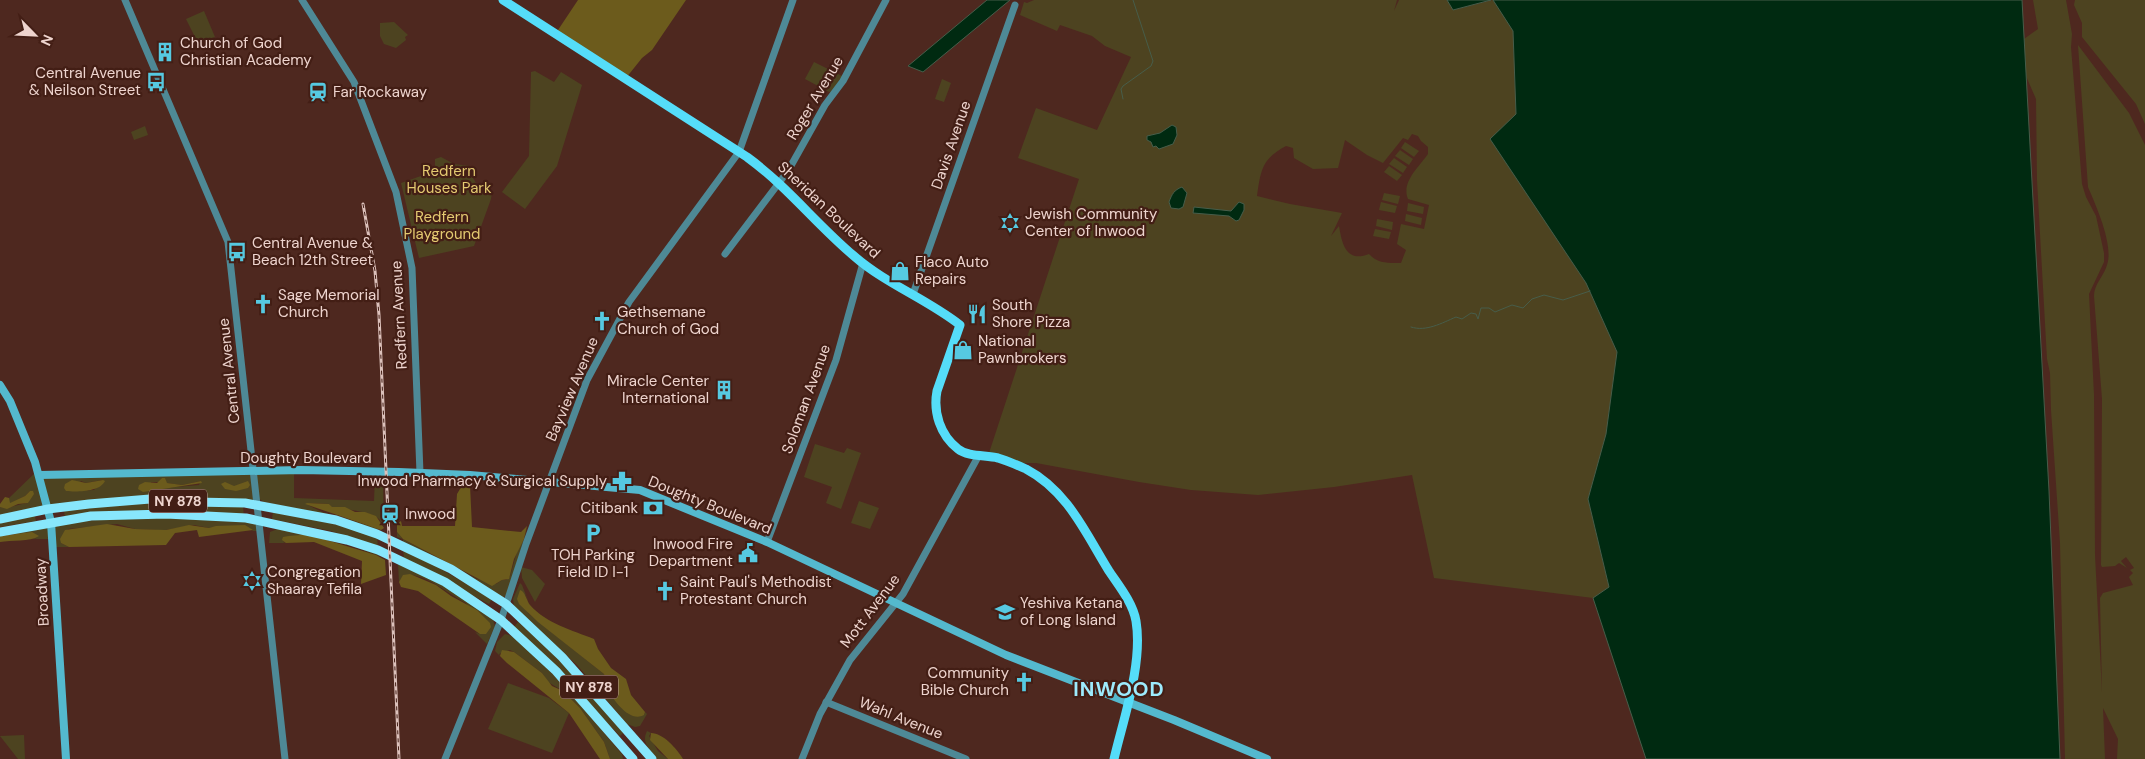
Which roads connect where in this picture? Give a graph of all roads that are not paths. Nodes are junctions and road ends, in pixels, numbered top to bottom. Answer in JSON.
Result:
{"nodes":[{"id":1,"x":125,"y":0,"type":"edge"},
{"id":2,"x":302,"y":0,"type":"edge"},
{"id":3,"x":503,"y":0,"type":"edge"},
{"id":4,"x":793,"y":0,"type":"edge"},
{"id":5,"x":886,"y":0,"type":"edge"},
{"id":6,"x":1015,"y":5,"type":"dead end"},
{"id":7,"x":739,"y":152,"type":"junction"},
{"id":8,"x":780,"y":182,"type":"junction"},
{"id":9,"x":725,"y":254,"type":"dead end"},
{"id":10,"x":863,"y":263,"type":"junction"},
{"id":11,"x":912,"y":294,"type":"junction"},
{"id":12,"x":0,"y":385,"type":"edge"},
{"id":13,"x":979,"y":455,"type":"junction"},
{"id":14,"x":254,"y":471,"type":"junction"},
{"id":15,"x":420,"y":473,"type":"junction"},
{"id":16,"x":39,"y":475,"type":"junction"},
{"id":17,"x":548,"y":482,"type":"junction"},
{"id":18,"x":258,"y":504,"type":"junction"},
{"id":19,"x":48,"y":509,"type":"junction"},
{"id":20,"x":0,"y":519,"type":"edge"},
{"id":21,"x":260,"y":520,"type":"junction"},
{"id":22,"x":51,"y":522,"type":"junction"},
{"id":23,"x":0,"y":532,"type":"edge"},
{"id":24,"x":768,"y":542,"type":"junction"},
{"id":25,"x":506,"y":604,"type":"junction"},
{"id":26,"x":896,"y":604,"type":"junction"},
{"id":27,"x":501,"y":620,"type":"junction"},
{"id":28,"x":826,"y":702,"type":"junction"},
{"id":29,"x":1128,"y":702,"type":"junction"},
{"id":30,"x":66,"y":759,"type":"edge"},
{"id":31,"x":285,"y":759,"type":"edge"},
{"id":32,"x":445,"y":759,"type":"edge"},
{"id":33,"x":633,"y":759,"type":"edge"},
{"id":34,"x":652,"y":759,"type":"edge"},
{"id":35,"x":802,"y":759,"type":"edge"},
{"id":36,"x":966,"y":759,"type":"edge"},
{"id":37,"x":1114,"y":759,"type":"edge"},
{"id":38,"x":1267,"y":759,"type":"edge"}],
"edges":[{"from":1,"to":14,"type":"street","name":"Central Avenue"},
{"from":2,"to":15,"type":"street","name":"Redfern Avenue"},
{"from":3,"to":7,"type":"main road","name":"Sheridan Boulevard"},
{"from":4,"to":7,"type":"street","name":"Bayview Avenue"},
{"from":5,"to":8,"type":"street","name":"Roger Avenue"},
{"from":6,"to":11,"type":"street","name":"Davis Avenue"},
{"from":7,"to":8,"type":"main road","name":"Sheridan Boulevard"},
{"from":7,"to":17,"type":"street","name":"Bayview Avenue"},
{"from":8,"to":9,"type":"street","name":"Roger Avenue"},
{"from":8,"to":10,"type":"main road","name":"Sheridan Boulevard"},
{"from":10,"to":11,"type":"main road","name":"Sheridan Boulevard"},
{"from":10,"to":24,"type":"street","name":"Soloman Avenue"},
{"from":11,"to":13,"type":"main road","name":"Sheridan Boulevard"},
{"from":12,"to":16,"type":"main road","name":"Broadway"},
{"from":13,"to":26,"type":"street","name":"Mott Avenue"},
{"from":13,"to":29,"type":"main road","name":"Sheridan Boulevard"},
{"from":14,"to":15,"type":"main road","name":"Doughty Boulevard"},
{"from":14,"to":16,"type":"main road","name":"Doughty Boulevard"},
{"from":14,"to":18,"type":"street","name":"Central Avenue"},
{"from":15,"to":17,"type":"main road","name":"Doughty Boulevard"},
{"from":16,"to":19,"type":"main road","name":"Broadway"},
{"from":17,"to":24,"type":"main road","name":"Doughty Boulevard"},
{"from":17,"to":25,"type":"street","name":"Bayview Avenue"},
{"from":18,"to":19,"type":"highway","number":"NY 878"},
{"from":18,"to":21,"type":"street","name":"Central Avenue"},
{"from":18,"to":25,"type":"highway","number":"NY 878"},
{"from":19,"to":20,"type":"highway","number":"NY 878"},
{"from":19,"to":22,"type":"main road","name":"Broadway"},
{"from":21,"to":22,"type":"highway","number":"NY 878"},
{"from":21,"to":27,"type":"highway","number":"NY 878"},
{"from":21,"to":31,"type":"street","name":"Central Avenue"},
{"from":22,"to":23,"type":"highway","number":"NY 878"},
{"from":22,"to":30,"type":"main road","name":"Broadway"},
{"from":24,"to":26,"type":"main road","name":"Doughty Boulevard"},
{"from":25,"to":27,"type":"street","name":"Bayview Avenue"},
{"from":25,"to":34,"type":"highway","number":"NY 878"},
{"from":26,"to":28,"type":"street","name":"Mott Avenue"},
{"from":26,"to":29,"type":"main road","name":"Doughty Boulevard"},
{"from":27,"to":32,"type":"street","name":"Bayview Avenue"},
{"from":27,"to":33,"type":"highway","number":"NY 878"},
{"from":28,"to":35,"type":"street","name":"Mott Avenue"},
{"from":28,"to":36,"type":"street","name":"Wahl Avenue"},
{"from":29,"to":37,"type":"main road","name":"Sheridan Boulevard"},
{"from":29,"to":38,"type":"main road","name":"Doughty Boulevard"}]}
